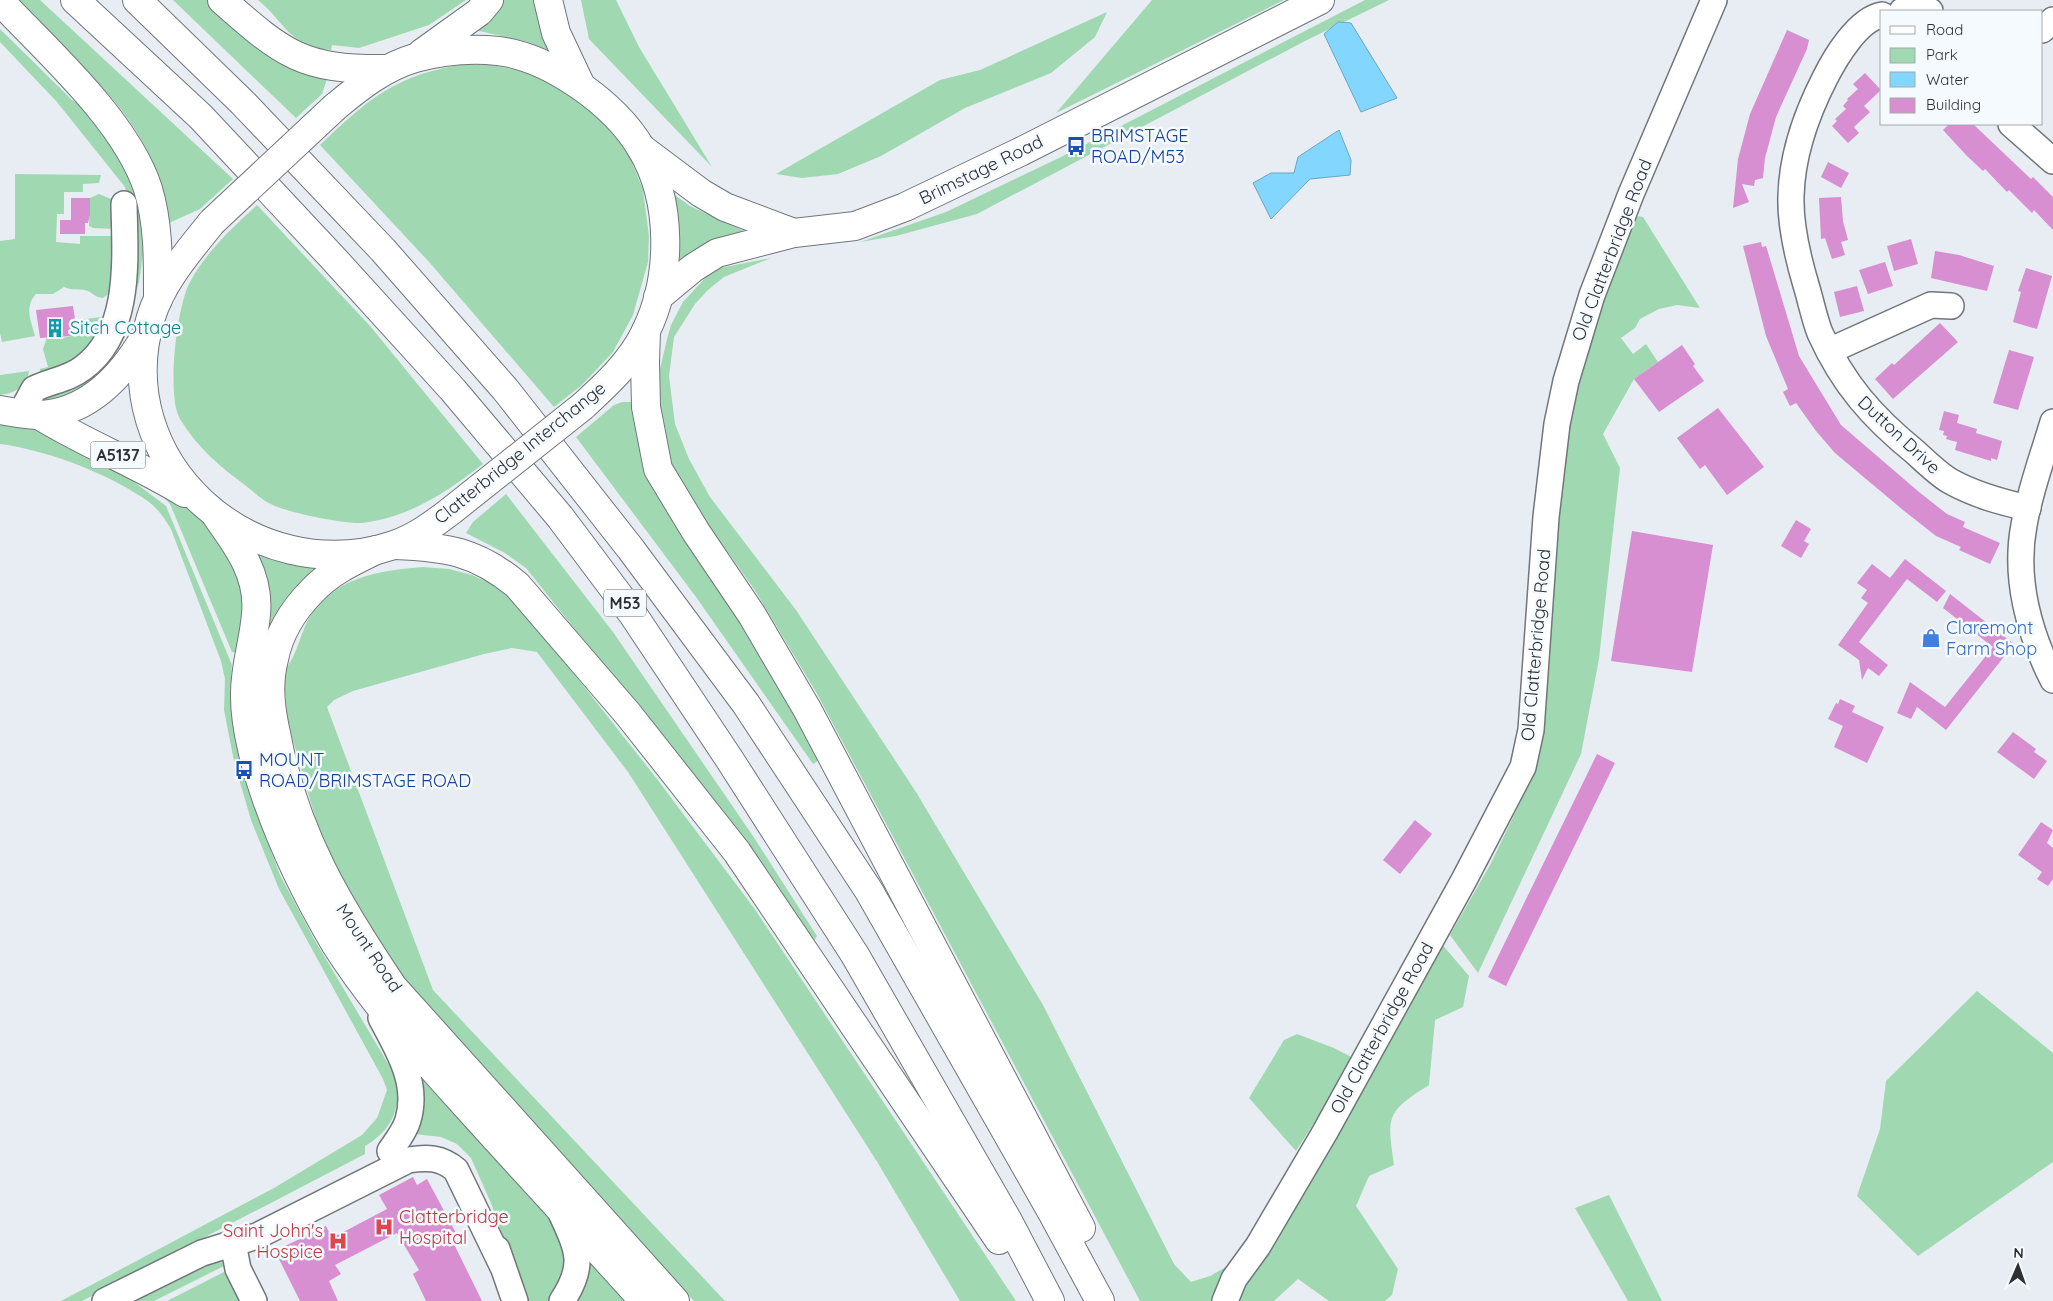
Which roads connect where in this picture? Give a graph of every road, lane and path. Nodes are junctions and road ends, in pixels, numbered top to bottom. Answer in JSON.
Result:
{"nodes":[{"id":1,"x":75,"y":0,"type":"edge"},
{"id":2,"x":137,"y":0,"type":"edge"},
{"id":3,"x":222,"y":0,"type":"edge"},
{"id":4,"x":489,"y":0,"type":"edge"},
{"id":5,"x":548,"y":0,"type":"edge"},
{"id":6,"x":1320,"y":0,"type":"edge"},
{"id":7,"x":1714,"y":0,"type":"edge"},
{"id":8,"x":0,"y":1,"type":"edge"},
{"id":9,"x":1877,"y":10,"type":"edge"},
{"id":10,"x":2053,"y":20,"type":"edge"},
{"id":11,"x":2043,"y":29,"type":"edge"},
{"id":12,"x":414,"y":58,"type":"junction"},
{"id":13,"x":386,"y":69,"type":"junction"},
{"id":14,"x":581,"y":86,"type":"junction"},
{"id":15,"x":2013,"y":125,"type":"edge"},
{"id":16,"x":641,"y":148,"type":"junction"},
{"id":17,"x":2053,"y":160,"type":"edge"},
{"id":18,"x":124,"y":204,"type":"dead end"},
{"id":19,"x":794,"y":233,"type":"junction"},
{"id":20,"x":658,"y":297,"type":"junction"},
{"id":21,"x":158,"y":299,"type":"junction"},
{"id":22,"x":1951,"y":306,"type":"dead end"},
{"id":23,"x":646,"y":331,"type":"junction"},
{"id":24,"x":147,"y":332,"type":"junction"},
{"id":25,"x":1829,"y":351,"type":"junction"},
{"id":26,"x":20,"y":413,"type":"edge"},
{"id":27,"x":2053,"y":422,"type":"edge"},
{"id":28,"x":195,"y":499,"type":"junction"},
{"id":29,"x":2028,"y":508,"type":"junction"},
{"id":30,"x":217,"y":517,"type":"junction"},
{"id":31,"x":386,"y":547,"type":"junction"},
{"id":32,"x":2053,"y":680,"type":"edge"},
{"id":33,"x":361,"y":982,"type":"junction"},
{"id":34,"x":390,"y":1151,"type":"junction"},
{"id":35,"x":559,"y":1208,"type":"junction"},
{"id":36,"x":233,"y":1243,"type":"junction"},
{"id":37,"x":502,"y":1266,"type":"junction"},
{"id":38,"x":105,"y":1301,"type":"edge"},
{"id":39,"x":254,"y":1301,"type":"edge"},
{"id":40,"x":515,"y":1301,"type":"edge"},
{"id":41,"x":562,"y":1301,"type":"edge"},
{"id":42,"x":644,"y":1301,"type":"edge"},
{"id":43,"x":675,"y":1301,"type":"edge"},
{"id":44,"x":1040,"y":1301,"type":"edge"},
{"id":45,"x":1050,"y":1301,"type":"edge"},
{"id":46,"x":1100,"y":1301,"type":"edge"},
{"id":47,"x":1114,"y":1301,"type":"edge"},
{"id":48,"x":1225,"y":1301,"type":"edge"}],
"edges":[{"from":1,"to":45,"type":"main road","number":"M53"},
{"from":2,"to":46,"type":"main road","number":"M53"},
{"from":3,"to":13,"type":"main road"},
{"from":4,"to":12,"type":"main road"},
{"from":5,"to":14,"type":"main road"},
{"from":6,"to":19,"type":"main road","name":"Brimstage Road"},
{"from":7,"to":48,"type":"street","name":"Old Clatterbridge Road"},
{"from":8,"to":21,"type":"main road"},
{"from":9,"to":25,"type":"street","name":"Dutton Drive"},
{"from":10,"to":11,"type":"street"},
{"from":12,"to":13,"type":"main road","name":"Clatterbridge Interchange"},
{"from":12,"to":14,"type":"main road","name":"Clatterbridge Interchange"},
{"from":13,"to":21,"type":"main road","name":"Clatterbridge Interchange","bridge":true},
{"from":14,"to":16,"type":"main road","name":"Clatterbridge Interchange"},
{"from":15,"to":17,"type":"street"},
{"from":16,"to":19,"type":"main road","name":"Brimstage Road"},
{"from":16,"to":20,"type":"main road","name":"Clatterbridge Interchange"},
{"from":18,"to":26,"type":"street"},
{"from":19,"to":20,"type":"main road","name":"Brimstage Road"},
{"from":20,"to":23,"type":"main road","name":"Clatterbridge Interchange"},
{"from":21,"to":24,"type":"main road","name":"Clatterbridge Interchange"},
{"from":22,"to":25,"type":"street"},
{"from":23,"to":31,"type":"main road","name":"Clatterbridge Interchange","bridge":true},
{"from":23,"to":47,"type":"main road"},
{"from":24,"to":26,"type":"main road"},
{"from":24,"to":28,"type":"main road","name":"Clatterbridge Interchange"},
{"from":25,"to":29,"type":"street","name":"Dutton Drive"},
{"from":26,"to":28,"type":"main road","number":"A5137"},
{"from":27,"to":29,"type":"street"},
{"from":28,"to":30,"type":"main road","name":"Clatterbridge Interchange"},
{"from":29,"to":32,"type":"street"},
{"from":30,"to":31,"type":"main road","name":"Clatterbridge Interchange"},
{"from":30,"to":33,"type":"main road","name":"Mount Road"},
{"from":31,"to":43,"type":"main road","name":"Mount Road"},
{"from":31,"to":44,"type":"main road"},
{"from":33,"to":34,"type":"street","name":"Mount Road"},
{"from":33,"to":35,"type":"main road","name":"Mount Road"},
{"from":34,"to":36,"type":"street"},
{"from":34,"to":37,"type":"street"},
{"from":35,"to":41,"type":"street"},
{"from":35,"to":42,"type":"main road","name":"Mount Road"},
{"from":36,"to":37,"type":"street"},
{"from":36,"to":38,"type":"street"},
{"from":36,"to":39,"type":"street"},
{"from":37,"to":40,"type":"street"}]}
